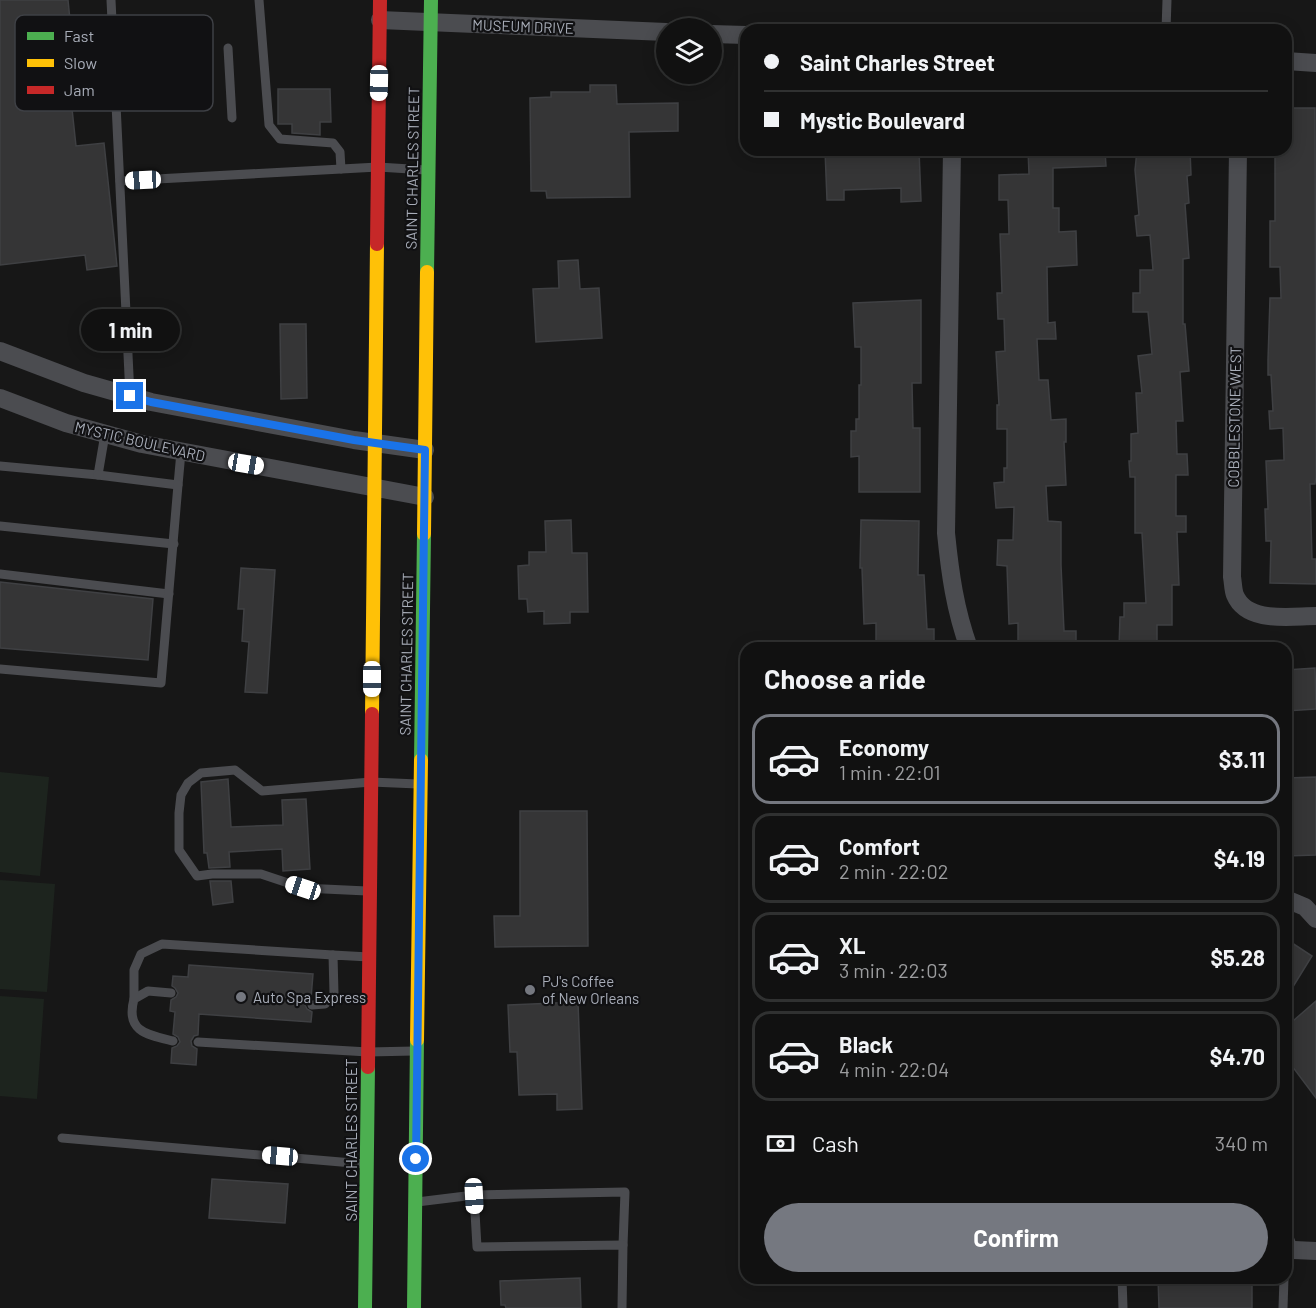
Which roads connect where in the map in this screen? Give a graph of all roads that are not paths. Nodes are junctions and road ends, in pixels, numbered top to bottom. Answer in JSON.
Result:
{"nodes":[{"id":1,"x":111,"y":0,"type":"edge"},
{"id":2,"x":259,"y":0,"type":"edge"},
{"id":3,"x":380,"y":0,"type":"edge"},
{"id":4,"x":431,"y":0,"type":"edge"},
{"id":5,"x":1167,"y":0,"type":"edge"},
{"id":6,"x":112,"y":15,"type":"edge"},
{"id":7,"x":380,"y":20,"type":"junction"},
{"id":8,"x":430,"y":23,"type":"junction"},
{"id":9,"x":1166,"y":24,"type":"edge"},
{"id":10,"x":656,"y":32,"type":"edge"},
{"id":11,"x":722,"y":34,"type":"edge"},
{"id":12,"x":740,"y":35,"type":"edge"},
{"id":13,"x":228,"y":48,"type":"dead end"},
{"id":14,"x":1292,"y":61,"type":"edge"},
{"id":15,"x":1316,"y":63,"type":"edge"},
{"id":16,"x":117,"y":111,"type":"edge"},
{"id":17,"x":232,"y":118,"type":"dead end"},
{"id":18,"x":952,"y":156,"type":"edge"},
{"id":19,"x":1238,"y":156,"type":"edge"},
{"id":20,"x":378,"y":167,"type":"junction"},
{"id":21,"x":341,"y":170,"type":"junction"},
{"id":22,"x":429,"y":170,"type":"junction"},
{"id":23,"x":120,"y":181,"type":"junction"},
{"id":24,"x":0,"y":351,"type":"edge"},
{"id":25,"x":130,"y":396,"type":"junction"},
{"id":26,"x":0,"y":398,"type":"edge"},
{"id":27,"x":105,"y":434,"type":"junction"},
{"id":28,"x":375,"y":444,"type":"junction"},
{"id":29,"x":425,"y":450,"type":"junction"},
{"id":30,"x":181,"y":452,"type":"junction"},
{"id":31,"x":0,"y":466,"type":"edge"},
{"id":32,"x":98,"y":475,"type":"junction"},
{"id":33,"x":178,"y":485,"type":"junction"},
{"id":34,"x":374,"y":487,"type":"junction"},
{"id":35,"x":425,"y":497,"type":"junction"},
{"id":36,"x":0,"y":526,"type":"edge"},
{"id":37,"x":174,"y":544,"type":"junction"},
{"id":38,"x":0,"y":574,"type":"edge"},
{"id":39,"x":169,"y":594,"type":"junction"},
{"id":40,"x":1316,"y":616,"type":"edge"},
{"id":41,"x":967,"y":642,"type":"edge"},
{"id":42,"x":0,"y":669,"type":"edge"},
{"id":43,"x":371,"y":782,"type":"junction"},
{"id":44,"x":421,"y":784,"type":"junction"},
{"id":45,"x":369,"y":892,"type":"junction"},
{"id":46,"x":1292,"y":902,"type":"edge"},
{"id":47,"x":1316,"y":919,"type":"edge"},
{"id":48,"x":333,"y":955,"type":"junction"},
{"id":49,"x":369,"y":957,"type":"junction"},
{"id":50,"x":171,"y":993,"type":"dead end"},
{"id":51,"x":134,"y":999,"type":"junction"},
{"id":52,"x":312,"y":1005,"type":"dead end"},
{"id":53,"x":173,"y":1041,"type":"dead end"},
{"id":54,"x":198,"y":1042,"type":"dead end"},
{"id":55,"x":417,"y":1051,"type":"junction"},
{"id":56,"x":368,"y":1052,"type":"junction"},
{"id":57,"x":62,"y":1138,"type":"dead end"},
{"id":58,"x":367,"y":1164,"type":"junction"},
{"id":59,"x":474,"y":1196,"type":"junction"},
{"id":60,"x":416,"y":1202,"type":"junction"},
{"id":61,"x":623,"y":1245,"type":"junction"},
{"id":62,"x":1316,"y":1251,"type":"edge"},
{"id":63,"x":1292,"y":1255,"type":"edge"},
{"id":64,"x":1122,"y":1284,"type":"edge"},
{"id":65,"x":1284,"y":1284,"type":"edge"},
{"id":66,"x":365,"y":1308,"type":"edge"},
{"id":67,"x":414,"y":1308,"type":"edge"},
{"id":68,"x":622,"y":1308,"type":"edge"},
{"id":69,"x":1123,"y":1308,"type":"edge"},
{"id":70,"x":1283,"y":1308,"type":"edge"}],
"edges":[{"from":1,"to":6,"type":"lane"},
{"from":2,"to":21,"type":"lane"},
{"from":3,"to":7,"type":"street","name":"SAINT CHARLES STREET"},
{"from":4,"to":8,"type":"street","name":"SAINT CHARLES STREET"},
{"from":5,"to":9,"type":"lane"},
{"from":7,"to":8,"type":"street","name":"MUSEUM DRIVE"},
{"from":7,"to":20,"type":"street","name":"SAINT CHARLES STREET"},
{"from":8,"to":10,"type":"street","name":"MUSEUM DRIVE"},
{"from":8,"to":22,"type":"street","name":"SAINT CHARLES STREET"},
{"from":11,"to":12,"type":"street"},
{"from":13,"to":17,"type":"lane"},
{"from":14,"to":15,"type":"street"},
{"from":16,"to":23,"type":"lane"},
{"from":18,"to":41,"type":"street"},
{"from":19,"to":40,"type":"street","name":"COBBLESTONE WEST"},
{"from":20,"to":21,"type":"lane"},
{"from":20,"to":22,"type":"lane"},
{"from":20,"to":28,"type":"street","name":"SAINT CHARLES STREET"},
{"from":21,"to":23,"type":"lane"},
{"from":22,"to":29,"type":"street","name":"SAINT CHARLES STREET"},
{"from":23,"to":25,"type":"lane"},
{"from":24,"to":25,"type":"street"},
{"from":25,"to":28,"type":"street"},
{"from":26,"to":27,"type":"street","name":"MYSTIC BOULEVARD"},
{"from":27,"to":30,"type":"street","name":"MYSTIC BOULEVARD"},
{"from":27,"to":32,"type":"lane"},
{"from":28,"to":29,"type":"street"},
{"from":28,"to":34,"type":"street","name":"SAINT CHARLES STREET"},
{"from":29,"to":35,"type":"street","name":"SAINT CHARLES STREET"},
{"from":30,"to":33,"type":"lane"},
{"from":30,"to":34,"type":"street","name":"MYSTIC BOULEVARD"},
{"from":31,"to":32,"type":"lane"},
{"from":32,"to":33,"type":"lane"},
{"from":33,"to":37,"type":"lane"},
{"from":34,"to":35,"type":"street","name":"MYSTIC BOULEVARD"},
{"from":34,"to":43,"type":"street","name":"SAINT CHARLES STREET"},
{"from":35,"to":44,"type":"street","name":"SAINT CHARLES STREET"},
{"from":36,"to":37,"type":"lane"},
{"from":37,"to":39,"type":"lane"},
{"from":38,"to":39,"type":"lane"},
{"from":39,"to":42,"type":"lane"},
{"from":43,"to":44,"type":"lane"},
{"from":43,"to":45,"type":"street","name":"SAINT CHARLES STREET"},
{"from":43,"to":45,"type":"lane"},
{"from":44,"to":55,"type":"street","name":"SAINT CHARLES STREET"},
{"from":45,"to":49,"type":"street","name":"SAINT CHARLES STREET"},
{"from":46,"to":47,"type":"street"},
{"from":48,"to":49,"type":"lane"},
{"from":48,"to":51,"type":"lane"},
{"from":48,"to":52,"type":"lane"},
{"from":49,"to":56,"type":"street","name":"SAINT CHARLES STREET"},
{"from":50,"to":51,"type":"lane"},
{"from":51,"to":53,"type":"lane"},
{"from":54,"to":56,"type":"lane"},
{"from":55,"to":56,"type":"lane"},
{"from":55,"to":60,"type":"street","name":"SAINT CHARLES STREET"},
{"from":56,"to":58,"type":"street","name":"SAINT CHARLES STREET"},
{"from":57,"to":58,"type":"lane"},
{"from":58,"to":66,"type":"street","name":"SAINT CHARLES STREET"},
{"from":59,"to":60,"type":"lane"},
{"from":59,"to":61,"type":"lane"},
{"from":59,"to":61,"type":"lane"},
{"from":60,"to":67,"type":"street","name":"SAINT CHARLES STREET"},
{"from":61,"to":68,"type":"lane"},
{"from":62,"to":63,"type":"street"},
{"from":64,"to":69,"type":"lane"},
{"from":65,"to":70,"type":"lane"}]}
